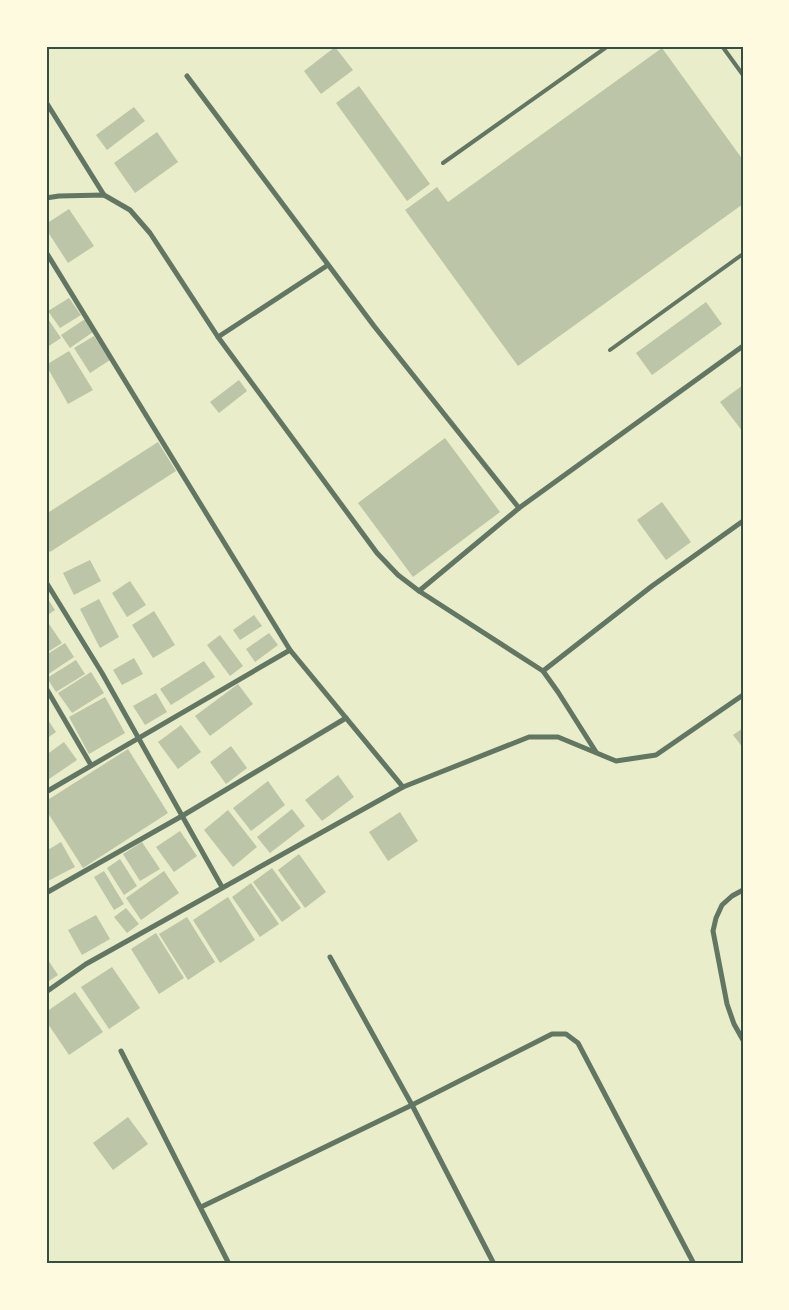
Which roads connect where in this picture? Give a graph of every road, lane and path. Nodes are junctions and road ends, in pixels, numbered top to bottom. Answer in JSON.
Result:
{"nodes":[{"id":1,"x":608,"y":46,"type":"edge"},
{"id":2,"x":722,"y":46,"type":"edge"},
{"id":3,"x":743,"y":75,"type":"edge"},
{"id":4,"x":187,"y":76,"type":"dead end"},
{"id":5,"x":46,"y":102,"type":"edge"},
{"id":6,"x":443,"y":163,"type":"dead end"},
{"id":7,"x":104,"y":196,"type":"junction"},
{"id":8,"x":46,"y":198,"type":"edge"},
{"id":9,"x":46,"y":252,"type":"edge"},
{"id":10,"x":743,"y":254,"type":"edge"},
{"id":11,"x":328,"y":265,"type":"junction"},
{"id":12,"x":218,"y":337,"type":"junction"},
{"id":13,"x":743,"y":346,"type":"edge"},
{"id":14,"x":610,"y":350,"type":"dead end"},
{"id":15,"x":519,"y":508,"type":"junction"},
{"id":16,"x":743,"y":521,"type":"edge"},
{"id":17,"x":46,"y":582,"type":"edge"},
{"id":18,"x":419,"y":591,"type":"junction"},
{"id":19,"x":290,"y":650,"type":"junction"},
{"id":20,"x":543,"y":671,"type":"junction"},
{"id":21,"x":46,"y":688,"type":"edge"},
{"id":22,"x":743,"y":694,"type":"edge"},
{"id":23,"x":346,"y":718,"type":"junction"},
{"id":24,"x":137,"y":738,"type":"junction"},
{"id":25,"x":596,"y":753,"type":"junction"},
{"id":26,"x":92,"y":765,"type":"junction"},
{"id":27,"x":403,"y":787,"type":"junction"},
{"id":28,"x":46,"y":792,"type":"edge"},
{"id":29,"x":182,"y":816,"type":"junction"},
{"id":30,"x":222,"y":887,"type":"junction"},
{"id":31,"x":743,"y":890,"type":"edge"},
{"id":32,"x":46,"y":893,"type":"edge"},
{"id":33,"x":330,"y":957,"type":"dead end"},
{"id":34,"x":46,"y":992,"type":"edge"},
{"id":35,"x":743,"y":1040,"type":"edge"},
{"id":36,"x":121,"y":1051,"type":"dead end"},
{"id":37,"x":412,"y":1105,"type":"junction"},
{"id":38,"x":201,"y":1208,"type":"junction"},
{"id":39,"x":229,"y":1264,"type":"edge"},
{"id":40,"x":494,"y":1264,"type":"edge"},
{"id":41,"x":694,"y":1264,"type":"edge"}],
"edges":[{"from":1,"to":6,"type":"lane"},
{"from":2,"to":3,"type":"lane"},
{"from":4,"to":11,"type":"street"},
{"from":5,"to":7,"type":"street"},
{"from":7,"to":8,"type":"street"},
{"from":7,"to":12,"type":"street"},
{"from":9,"to":19,"type":"street"},
{"from":10,"to":14,"type":"lane"},
{"from":11,"to":12,"type":"street"},
{"from":11,"to":15,"type":"street"},
{"from":12,"to":18,"type":"street"},
{"from":13,"to":15,"type":"street"},
{"from":15,"to":18,"type":"street"},
{"from":16,"to":20,"type":"street"},
{"from":17,"to":24,"type":"street"},
{"from":18,"to":20,"type":"street"},
{"from":19,"to":23,"type":"street"},
{"from":19,"to":24,"type":"street"},
{"from":20,"to":25,"type":"street"},
{"from":21,"to":26,"type":"street"},
{"from":22,"to":25,"type":"street"},
{"from":23,"to":27,"type":"street"},
{"from":23,"to":29,"type":"street"},
{"from":24,"to":26,"type":"street"},
{"from":24,"to":29,"type":"street"},
{"from":25,"to":27,"type":"street"},
{"from":26,"to":28,"type":"street"},
{"from":27,"to":30,"type":"street"},
{"from":29,"to":30,"type":"street"},
{"from":29,"to":32,"type":"street"},
{"from":30,"to":34,"type":"street"},
{"from":31,"to":35,"type":"street"},
{"from":33,"to":37,"type":"street"},
{"from":36,"to":38,"type":"street"},
{"from":37,"to":38,"type":"street"},
{"from":37,"to":40,"type":"street"},
{"from":37,"to":41,"type":"street"},
{"from":38,"to":39,"type":"street"}]}
